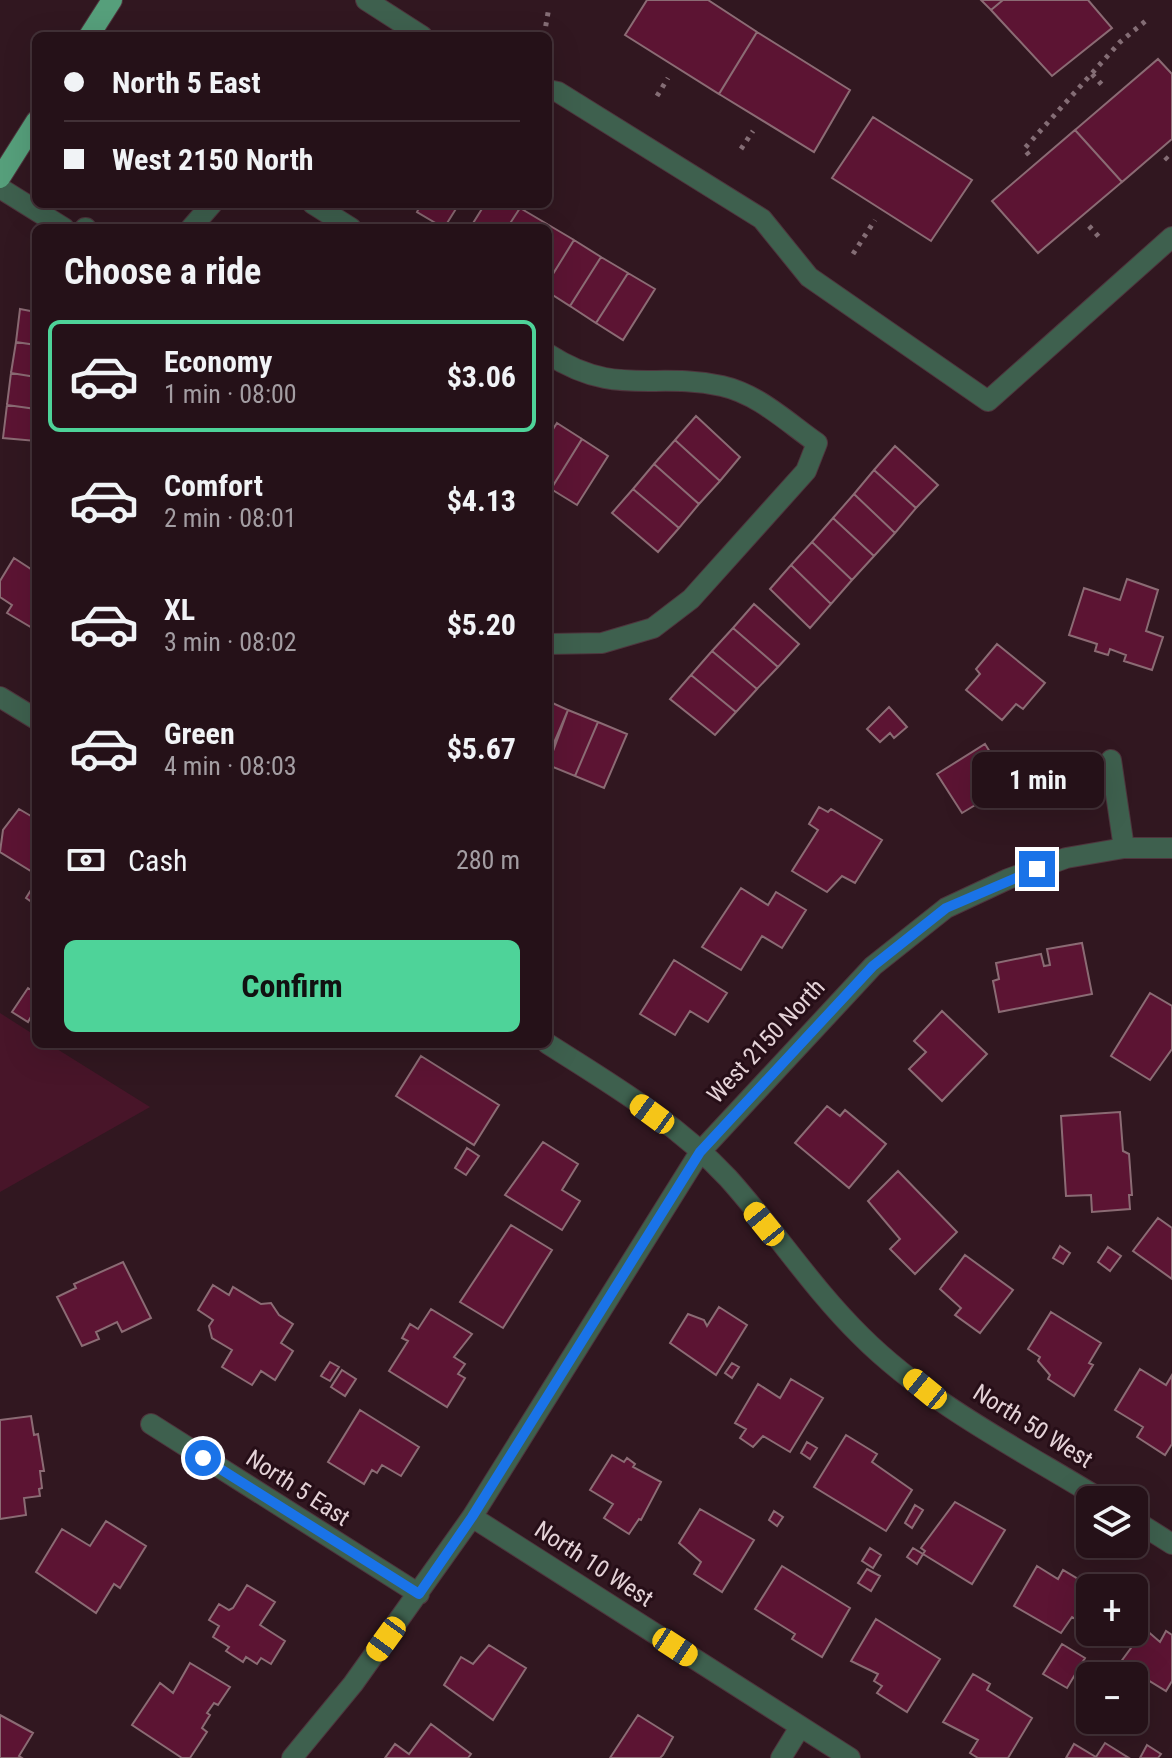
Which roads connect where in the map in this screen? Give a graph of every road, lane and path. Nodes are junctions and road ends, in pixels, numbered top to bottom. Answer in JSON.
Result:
{"nodes":[{"id":1,"x":112,"y":0,"type":"edge"},
{"id":2,"x":366,"y":0,"type":"edge"},
{"id":3,"x":549,"y":7,"type":"dead end"},
{"id":4,"x":1148,"y":19,"type":"dead end"},
{"id":5,"x":92,"y":32,"type":"edge"},
{"id":6,"x":416,"y":32,"type":"edge"},
{"id":7,"x":545,"y":32,"type":"edge"},
{"id":8,"x":1092,"y":74,"type":"junction"},
{"id":9,"x":668,"y":78,"type":"dead end"},
{"id":10,"x":1104,"y":87,"type":"dead end"},
{"id":11,"x":552,"y":91,"type":"edge"},
{"id":12,"x":657,"y":96,"type":"dead end"},
{"id":13,"x":32,"y":127,"type":"edge"},
{"id":14,"x":753,"y":131,"type":"dead end"},
{"id":15,"x":741,"y":149,"type":"dead end"},
{"id":16,"x":1029,"y":155,"type":"dead end"},
{"id":17,"x":1165,"y":157,"type":"dead end"},
{"id":18,"x":1172,"y":164,"type":"edge"},
{"id":19,"x":0,"y":178,"type":"edge"},
{"id":20,"x":0,"y":188,"type":"edge"},
{"id":21,"x":32,"y":208,"type":"edge"},
{"id":22,"x":32,"y":208,"type":"edge"},
{"id":23,"x":208,"y":208,"type":"edge"},
{"id":24,"x":319,"y":208,"type":"edge"},
{"id":25,"x":875,"y":220,"type":"dead end"},
{"id":26,"x":58,"y":224,"type":"edge"},
{"id":27,"x":194,"y":224,"type":"edge"},
{"id":28,"x":345,"y":224,"type":"edge"},
{"id":29,"x":1089,"y":226,"type":"dead end"},
{"id":30,"x":1172,"y":237,"type":"edge"},
{"id":31,"x":1100,"y":238,"type":"dead end"},
{"id":32,"x":853,"y":254,"type":"dead end"},
{"id":33,"x":552,"y":357,"type":"edge"},
{"id":34,"x":552,"y":644,"type":"edge"},
{"id":35,"x":0,"y":697,"type":"edge"},
{"id":36,"x":32,"y":717,"type":"edge"},
{"id":37,"x":1111,"y":760,"type":"dead end"},
{"id":38,"x":1124,"y":848,"type":"junction"},
{"id":39,"x":1172,"y":848,"type":"edge"},
{"id":40,"x":552,"y":1046,"type":"edge"},
{"id":41,"x":700,"y":1152,"type":"junction"},
{"id":42,"x":151,"y":1424,"type":"dead end"},
{"id":43,"x":1080,"y":1486,"type":"edge"},
{"id":44,"x":472,"y":1517,"type":"junction"},
{"id":45,"x":1148,"y":1529,"type":"edge"},
{"id":46,"x":1172,"y":1544,"type":"edge"},
{"id":47,"x":419,"y":1594,"type":"junction"},
{"id":48,"x":800,"y":1727,"type":"junction"},
{"id":49,"x":292,"y":1758,"type":"edge"},
{"id":50,"x":781,"y":1758,"type":"edge"},
{"id":51,"x":850,"y":1758,"type":"edge"}],
"edges":[{"from":1,"to":5,"type":"main road"},
{"from":2,"to":6,"type":"street"},
{"from":3,"to":7,"type":"path"},
{"from":4,"to":8,"type":"path"},
{"from":8,"to":10,"type":"path"},
{"from":8,"to":16,"type":"path"},
{"from":9,"to":12,"type":"path"},
{"from":11,"to":30,"type":"street"},
{"from":13,"to":19,"type":"main road"},
{"from":14,"to":15,"type":"path"},
{"from":17,"to":18,"type":"path"},
{"from":20,"to":22,"type":"street"},
{"from":21,"to":26,"type":"street"},
{"from":23,"to":27,"type":"street"},
{"from":24,"to":28,"type":"street"},
{"from":25,"to":32,"type":"path"},
{"from":29,"to":31,"type":"path"},
{"from":33,"to":34,"type":"street"},
{"from":35,"to":36,"type":"street"},
{"from":37,"to":38,"type":"street"},
{"from":38,"to":39,"type":"street","name":"West 2150 North"},
{"from":38,"to":41,"type":"street","name":"West 2150 North"},
{"from":40,"to":41,"type":"street","name":"North 50 West"},
{"from":41,"to":43,"type":"street","name":"North 50 West"},
{"from":41,"to":44,"type":"street","name":"West 2150 North"},
{"from":42,"to":47,"type":"street","name":"North 5 East"},
{"from":44,"to":47,"type":"street","name":"West 2150 North"},
{"from":44,"to":48,"type":"street","name":"North 10 West"},
{"from":45,"to":46,"type":"street"},
{"from":47,"to":49,"type":"street","name":"West 2150 North"},
{"from":48,"to":50,"type":"street"},
{"from":48,"to":51,"type":"street","name":"North 10 West"}]}
